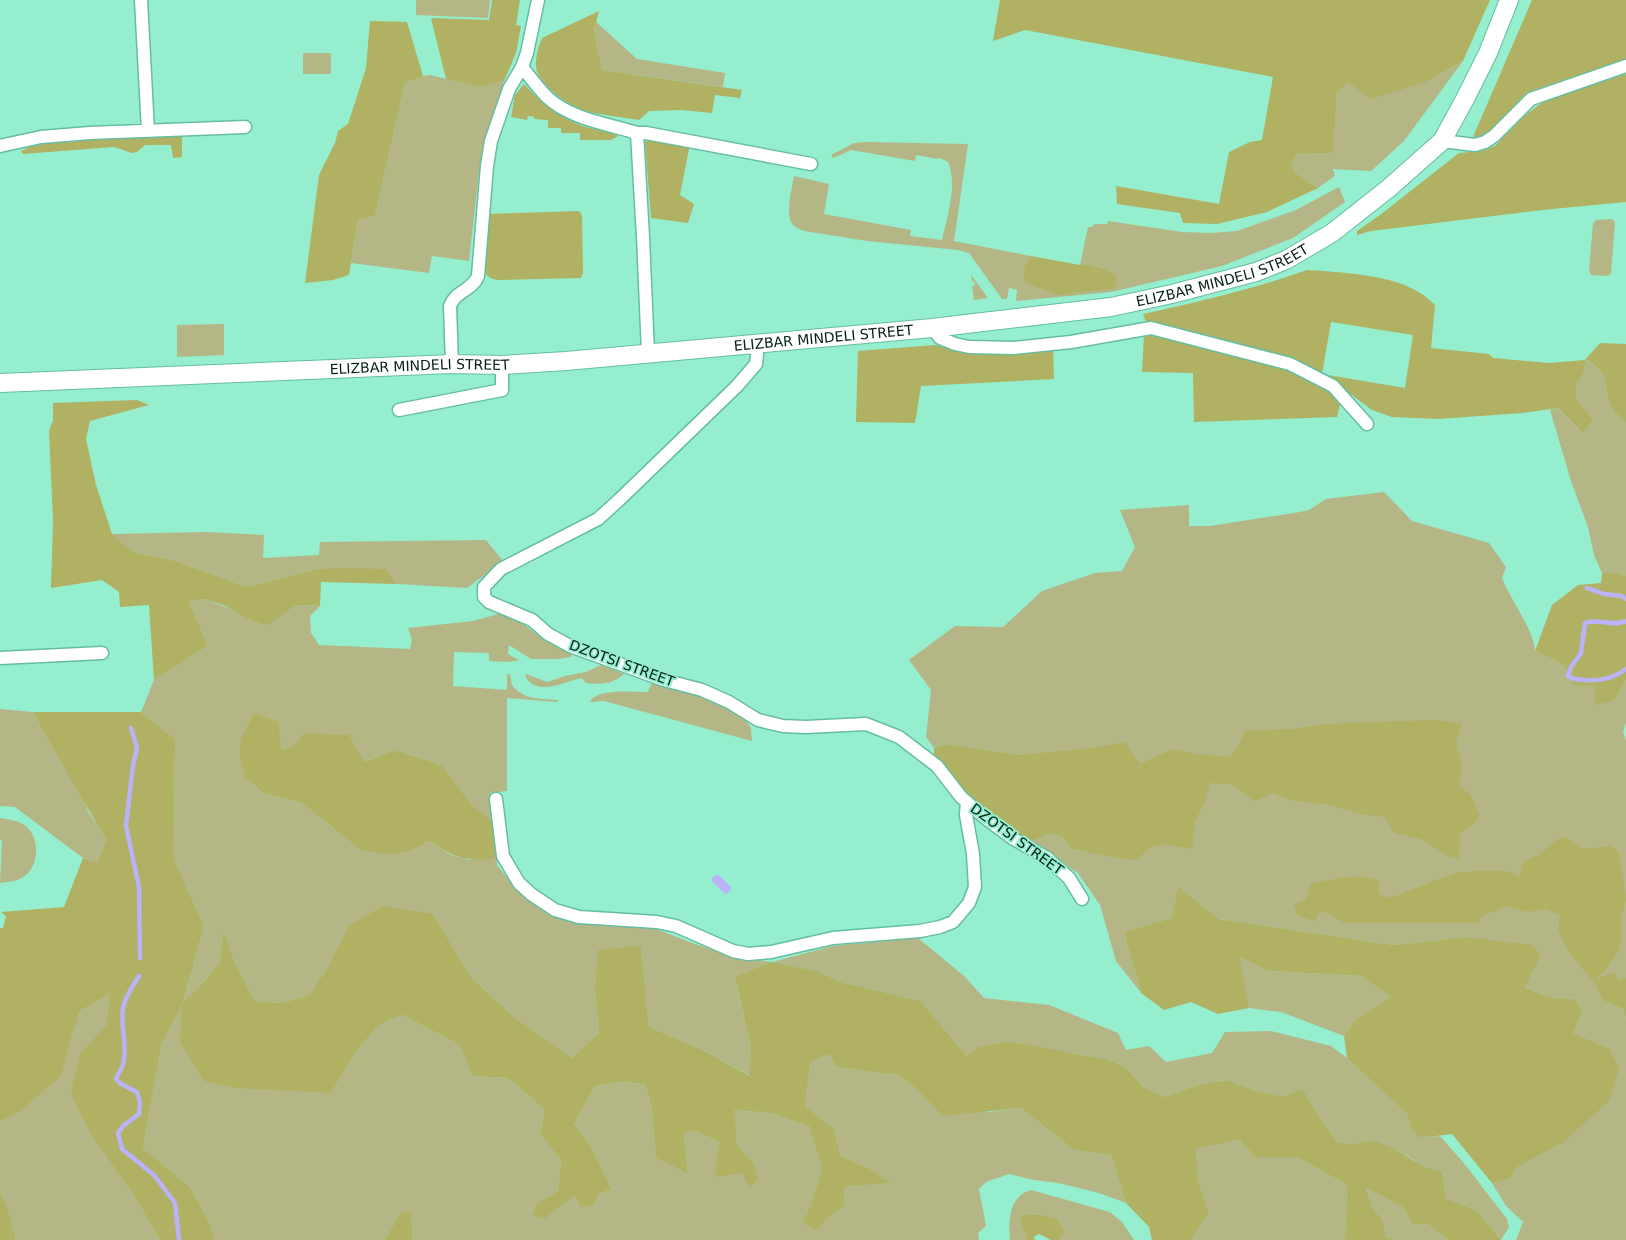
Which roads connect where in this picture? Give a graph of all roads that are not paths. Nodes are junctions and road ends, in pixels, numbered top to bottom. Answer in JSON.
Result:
{"nodes":[{"id":1,"x":141,"y":0,"type":"edge"},
{"id":2,"x":538,"y":0,"type":"edge"},
{"id":3,"x":1509,"y":0,"type":"edge"},
{"id":4,"x":1626,"y":66,"type":"edge"},
{"id":5,"x":522,"y":67,"type":"junction"},
{"id":6,"x":245,"y":126,"type":"dead end"},
{"id":7,"x":148,"y":130,"type":"junction"},
{"id":8,"x":637,"y":133,"type":"junction"},
{"id":9,"x":1442,"y":141,"type":"junction"},
{"id":10,"x":0,"y":146,"type":"edge"},
{"id":11,"x":811,"y":164,"type":"dead end"},
{"id":12,"x":932,"y":328,"type":"junction"},
{"id":13,"x":758,"y":344,"type":"junction"},
{"id":14,"x":648,"y":353,"type":"junction"},
{"id":15,"x":452,"y":364,"type":"junction"},
{"id":16,"x":502,"y":365,"type":"junction"},
{"id":17,"x":0,"y":383,"type":"edge"},
{"id":18,"x":399,"y":410,"type":"dead end"},
{"id":19,"x":1367,"y":424,"type":"dead end"},
{"id":20,"x":102,"y":653,"type":"dead end"},
{"id":21,"x":0,"y":658,"type":"edge"},
{"id":22,"x":496,"y":799,"type":"dead end"},
{"id":23,"x":967,"y":802,"type":"junction"},
{"id":24,"x":1082,"y":899,"type":"dead end"}],
"edges":[{"from":1,"to":7,"type":"street"},
{"from":2,"to":5,"type":"street"},
{"from":3,"to":9,"type":"street","name":"ELIZBAR MINDELI STREET"},
{"from":4,"to":9,"type":"street"},
{"from":5,"to":8,"type":"street"},
{"from":5,"to":15,"type":"street"},
{"from":6,"to":7,"type":"street"},
{"from":7,"to":10,"type":"street"},
{"from":8,"to":11,"type":"street"},
{"from":8,"to":14,"type":"street"},
{"from":9,"to":12,"type":"street","name":"ELIZBAR MINDELI STREET"},
{"from":12,"to":13,"type":"street","name":"ELIZBAR MINDELI STREET"},
{"from":12,"to":19,"type":"street"},
{"from":13,"to":14,"type":"street","name":"ELIZBAR MINDELI STREET"},
{"from":13,"to":23,"type":"street","name":"DZOTSI STREET"},
{"from":14,"to":16,"type":"street","name":"ELIZBAR MINDELI STREET"},
{"from":15,"to":16,"type":"street","name":"ELIZBAR MINDELI STREET"},
{"from":15,"to":17,"type":"street","name":"ELIZBAR MINDELI STREET"},
{"from":16,"to":18,"type":"street"},
{"from":20,"to":21,"type":"street"},
{"from":22,"to":23,"type":"street"},
{"from":23,"to":24,"type":"street","name":"DZOTSI STREET"}]}
